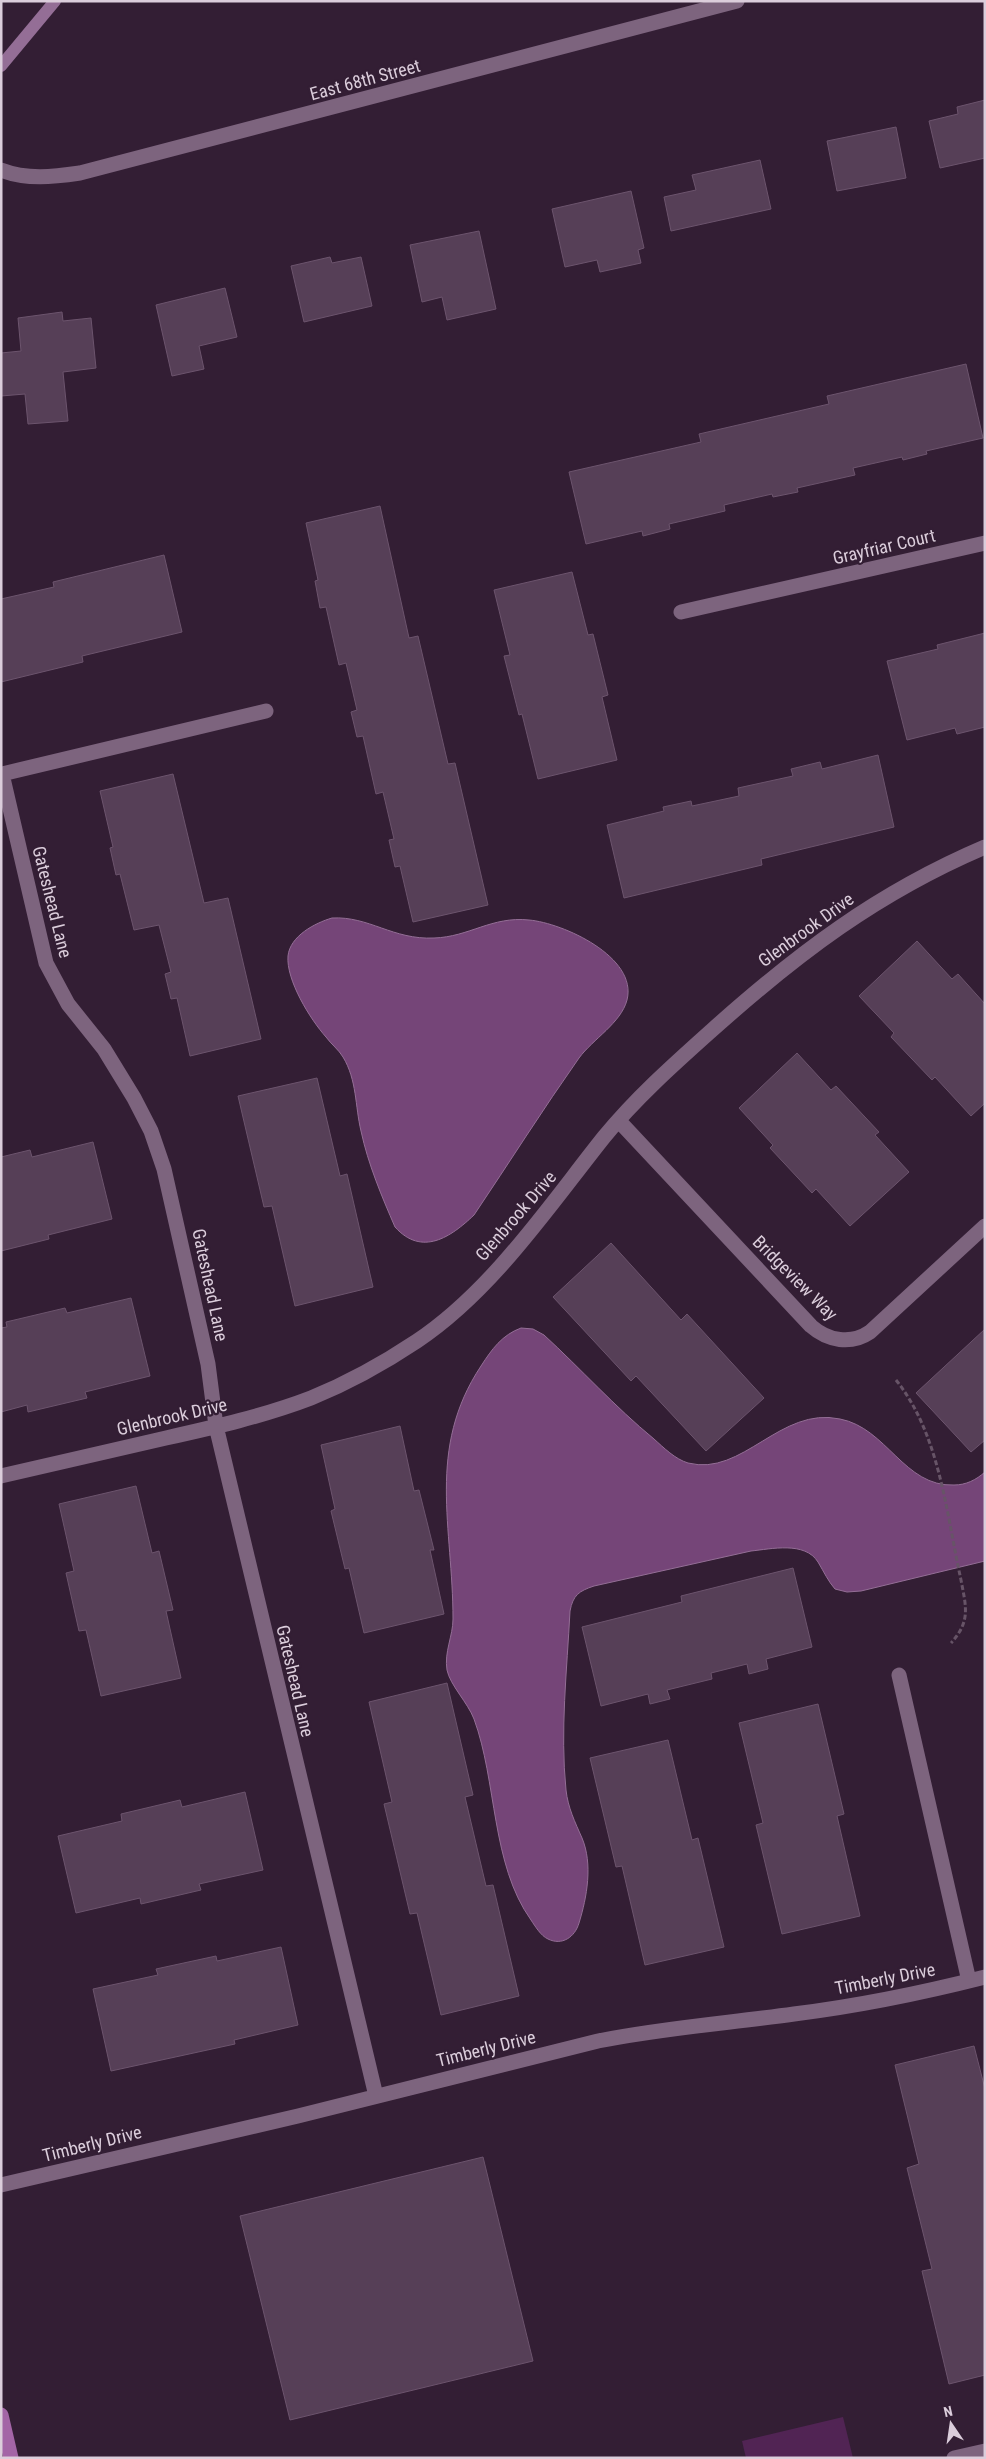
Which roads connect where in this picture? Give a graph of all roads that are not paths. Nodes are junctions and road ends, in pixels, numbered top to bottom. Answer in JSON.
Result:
{"nodes":[{"id":1,"x":737,"y":1,"type":"edge"},
{"id":2,"x":1,"y":170,"type":"edge"},
{"id":3,"x":985,"y":543,"type":"edge"},
{"id":4,"x":681,"y":612,"type":"dead end"},
{"id":5,"x":266,"y":711,"type":"dead end"},
{"id":6,"x":985,"y":847,"type":"edge"},
{"id":7,"x":619,"y":1121,"type":"junction"},
{"id":8,"x":985,"y":1226,"type":"edge"},
{"id":9,"x":216,"y":1426,"type":"junction"},
{"id":10,"x":1,"y":1476,"type":"edge"},
{"id":11,"x":899,"y":1676,"type":"dead end"},
{"id":12,"x":985,"y":1977,"type":"edge"},
{"id":13,"x":969,"y":1981,"type":"junction"},
{"id":14,"x":376,"y":2096,"type":"junction"},
{"id":15,"x":1,"y":2185,"type":"edge"},
{"id":16,"x":1,"y":2415,"type":"edge"},
{"id":17,"x":985,"y":2451,"type":"edge"},
{"id":18,"x":11,"y":2458,"type":"edge"},
{"id":19,"x":954,"y":2458,"type":"edge"}],
"edges":[{"from":1,"to":2,"type":"street","name":"East 68th Street"},
{"from":3,"to":4,"type":"street","name":"Grayfriar Court"},
{"from":5,"to":9,"type":"street","name":"Gateshead Lane"},
{"from":6,"to":7,"type":"street","name":"Glenbrook Drive"},
{"from":7,"to":8,"type":"street","name":"Bridgeview Way"},
{"from":7,"to":9,"type":"street","name":"Glenbrook Drive"},
{"from":9,"to":10,"type":"street","name":"Glenbrook Drive"},
{"from":9,"to":14,"type":"street","name":"Gateshead Lane"},
{"from":11,"to":13,"type":"street"},
{"from":12,"to":13,"type":"street","name":"Timberly Drive"},
{"from":13,"to":14,"type":"street","name":"Timberly Drive"},
{"from":14,"to":15,"type":"street","name":"Timberly Drive"},
{"from":16,"to":18,"type":"main road"},
{"from":17,"to":19,"type":"street"}]}
